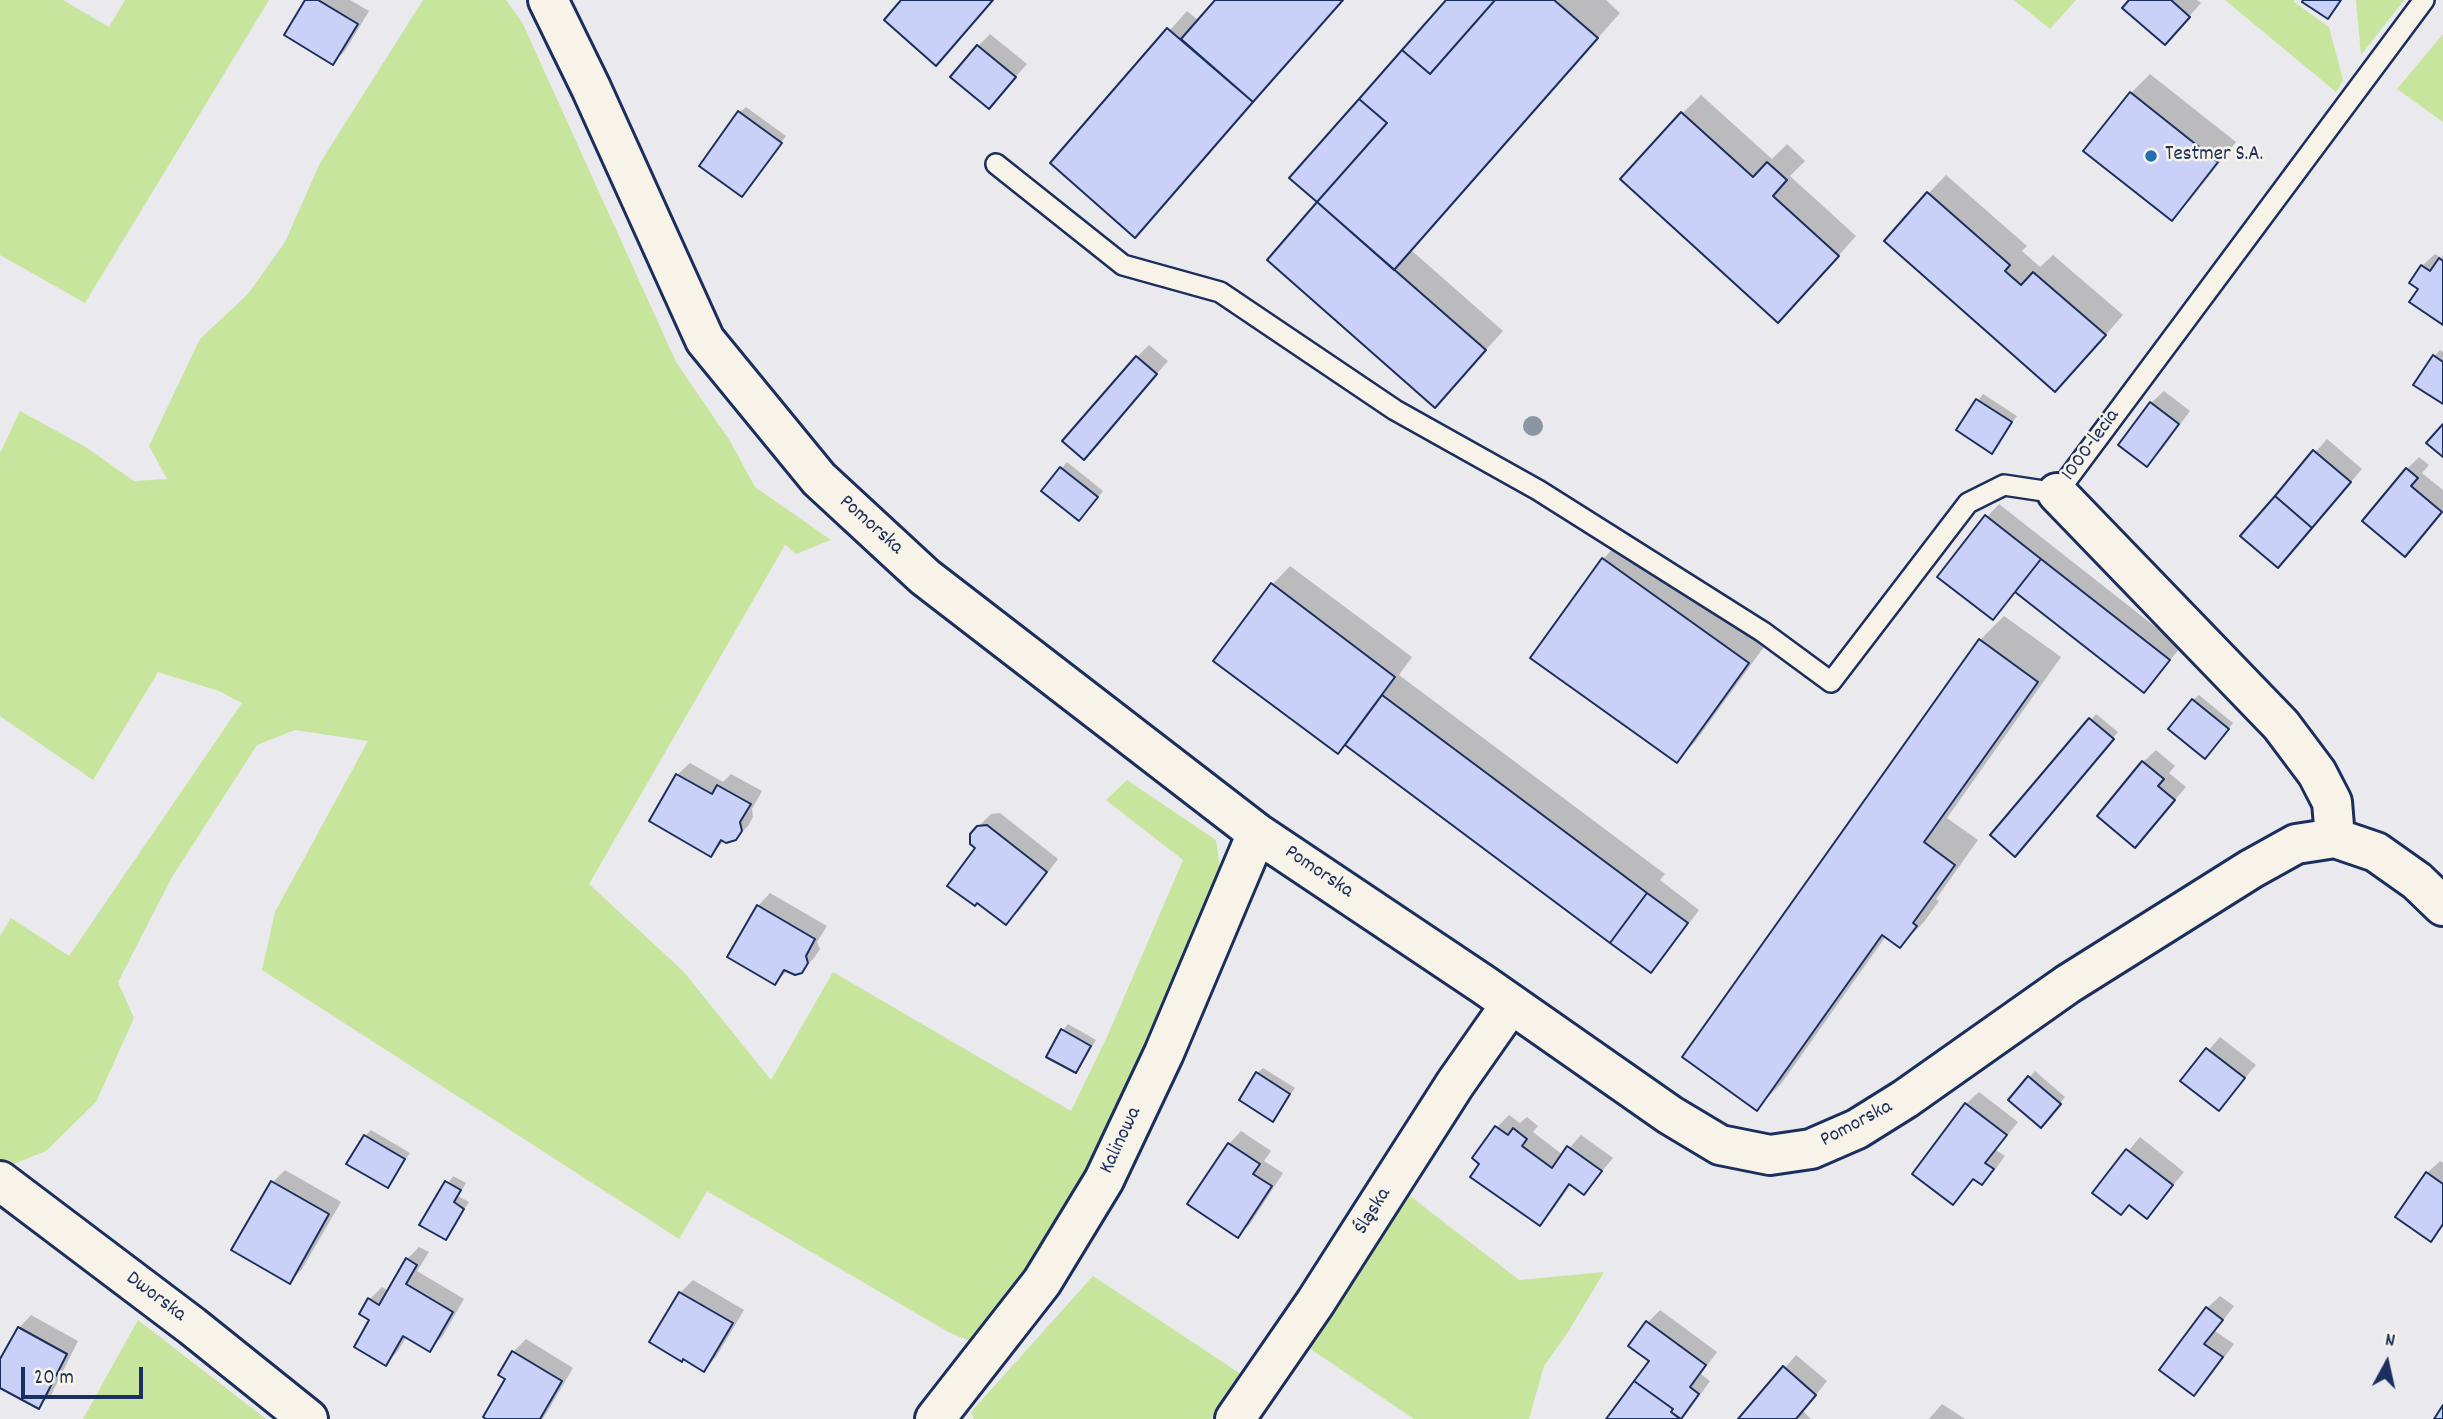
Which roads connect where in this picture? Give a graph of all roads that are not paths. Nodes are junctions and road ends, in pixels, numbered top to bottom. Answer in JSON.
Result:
{"nodes":[{"id":1,"x":548,"y":0,"type":"edge"},
{"id":2,"x":2424,"y":0,"type":"edge"},
{"id":3,"x":996,"y":164,"type":"dead end"},
{"id":4,"x":2057,"y":493,"type":"junction"},
{"id":5,"x":1257,"y":833,"type":"junction"},
{"id":6,"x":2335,"y":838,"type":"junction"},
{"id":7,"x":2443,"y":906,"type":"edge"},
{"id":8,"x":1511,"y":1004,"type":"junction"},
{"id":9,"x":0,"y":1181,"type":"edge"},
{"id":10,"x":308,"y":1419,"type":"edge"},
{"id":11,"x":935,"y":1419,"type":"edge"},
{"id":12,"x":1235,"y":1419,"type":"edge"}],
"edges":[{"from":1,"to":5,"type":"street","name":"Pomorska"},
{"from":2,"to":4,"type":"lane","name":"1000-lecia"},
{"from":3,"to":4,"type":"lane"},
{"from":4,"to":6,"type":"street","name":"1000-lecia"},
{"from":5,"to":8,"type":"street","name":"Pomorska"},
{"from":5,"to":11,"type":"street","name":"Kalinowa"},
{"from":6,"to":7,"type":"street"},
{"from":6,"to":8,"type":"street","name":"Pomorska"},
{"from":8,"to":12,"type":"street","name":"Śląska"},
{"from":9,"to":10,"type":"street","name":"Dworska"}]}
